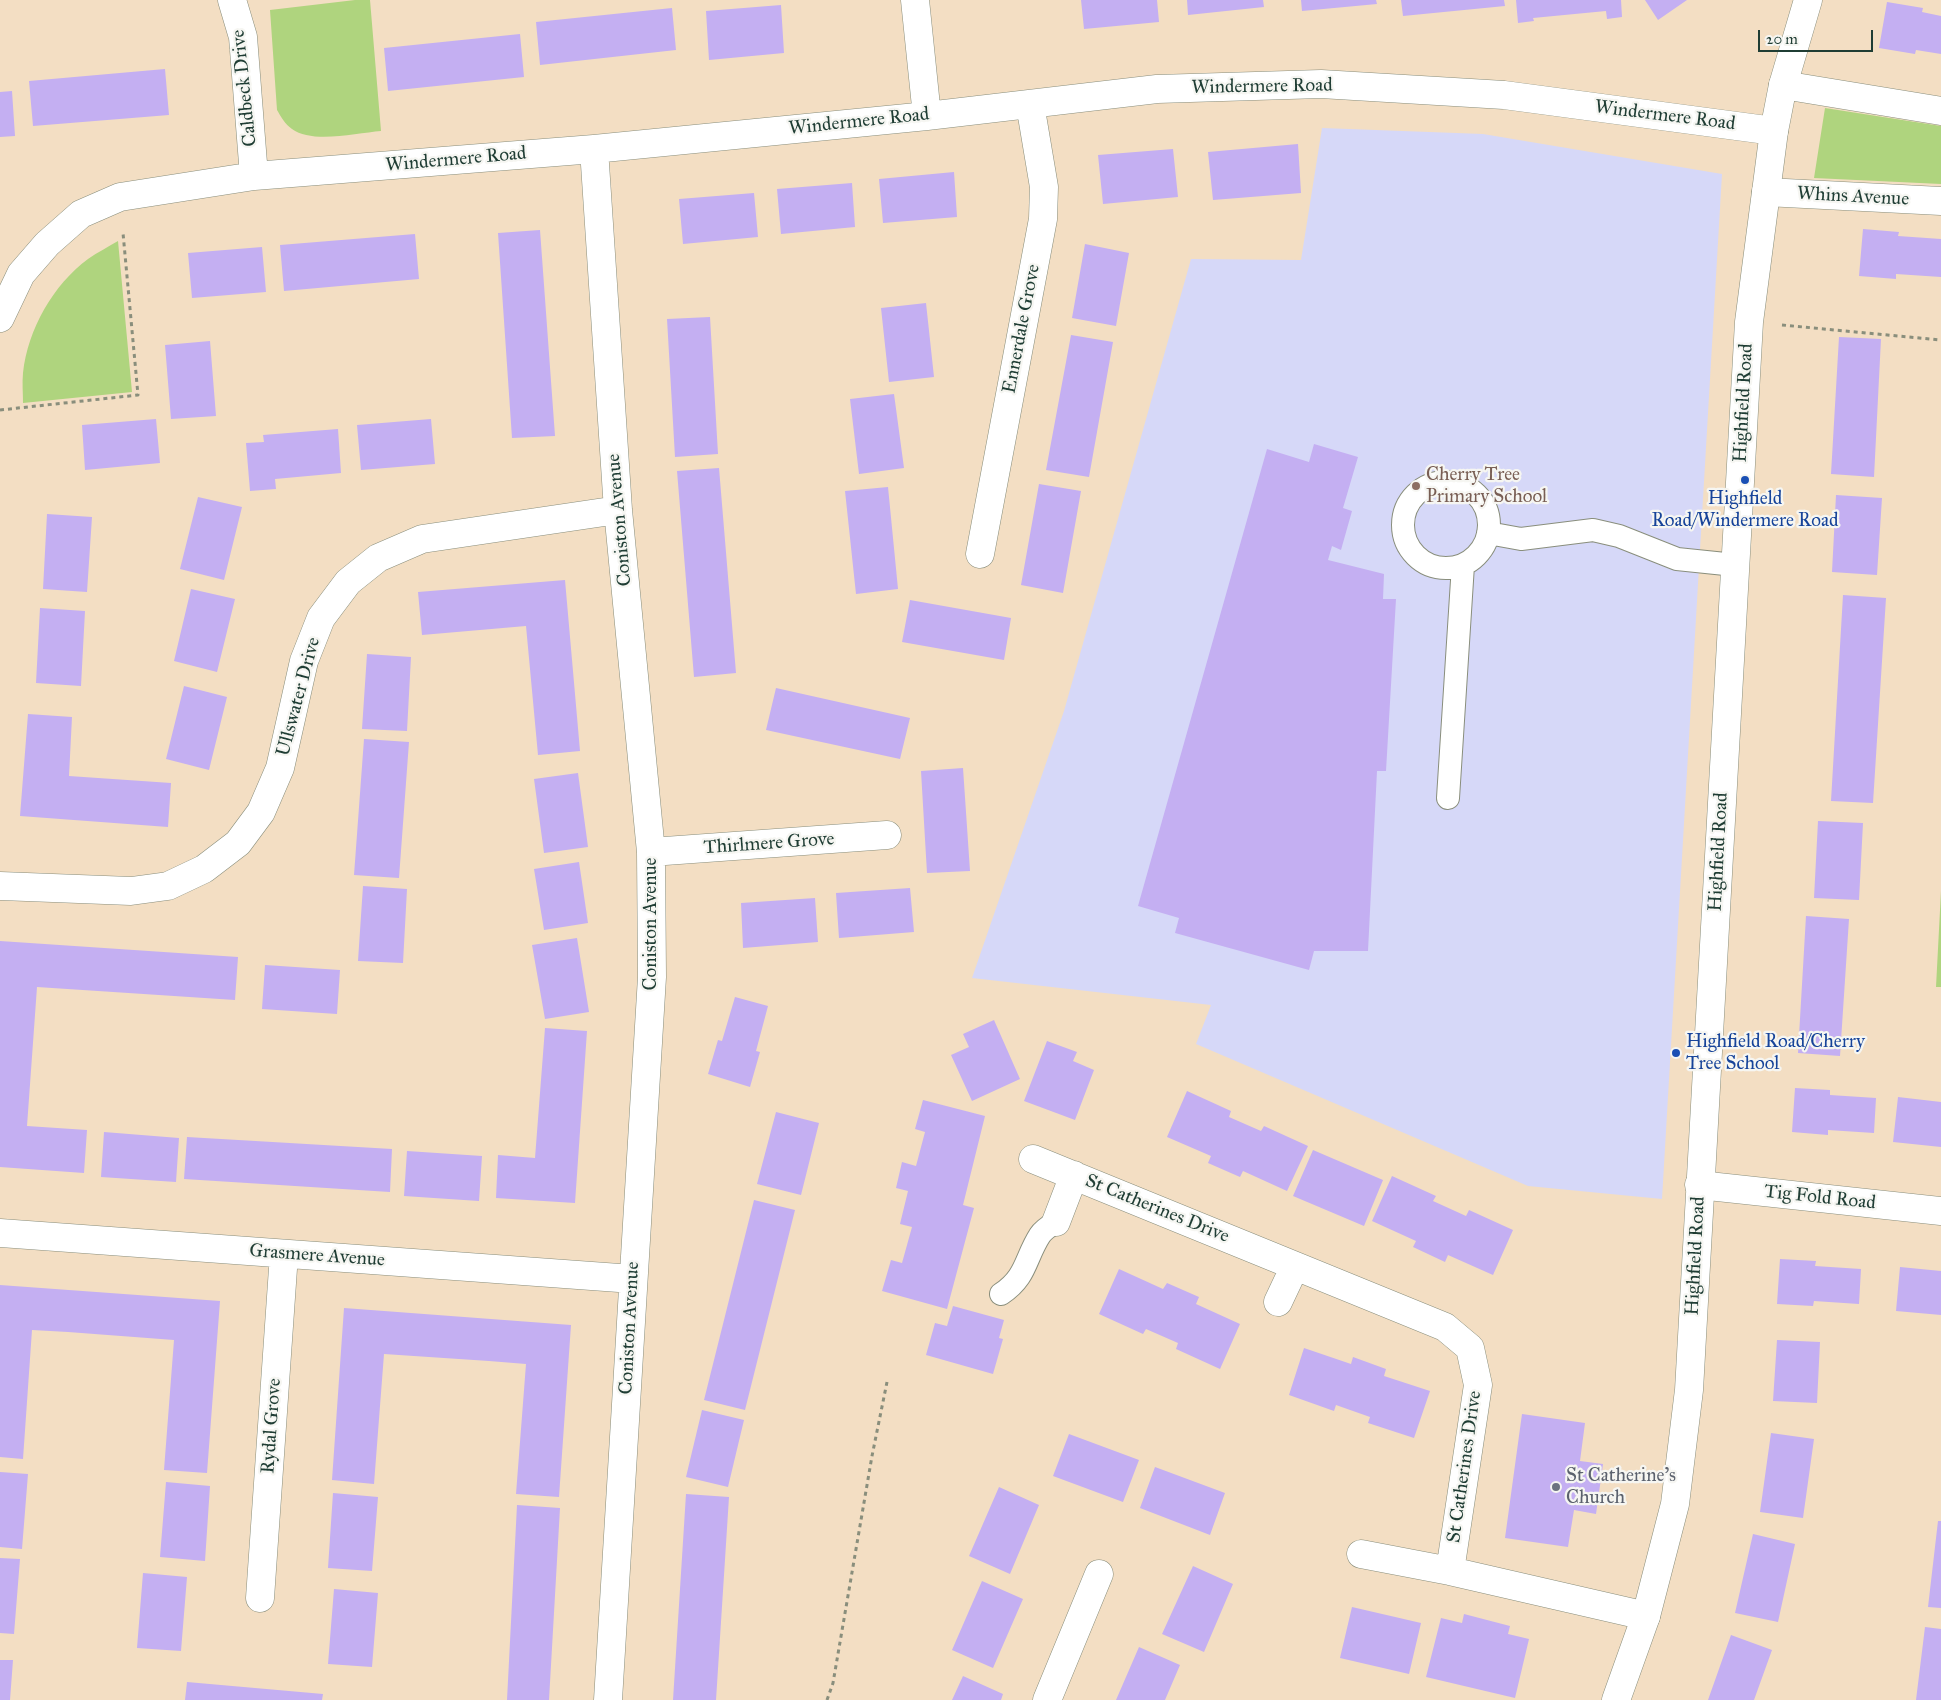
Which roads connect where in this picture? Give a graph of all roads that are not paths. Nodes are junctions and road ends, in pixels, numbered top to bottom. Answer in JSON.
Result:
{"nodes":[{"id":1,"x":232,"y":0,"type":"edge"},
{"id":2,"x":915,"y":0,"type":"edge"},
{"id":3,"x":1808,"y":0,"type":"edge"},
{"id":4,"x":1783,"y":85,"type":"junction"},
{"id":5,"x":1030,"y":104,"type":"junction"},
{"id":6,"x":1941,"y":110,"type":"edge"},
{"id":7,"x":927,"y":116,"type":"junction"},
{"id":8,"x":1774,"y":131,"type":"junction"},
{"id":9,"x":594,"y":149,"type":"junction"},
{"id":10,"x":254,"y":176,"type":"junction"},
{"id":11,"x":1766,"y":192,"type":"junction"},
{"id":12,"x":1941,"y":201,"type":"edge"},
{"id":13,"x":0,"y":318,"type":"edge"},
{"id":14,"x":618,"y":510,"type":"junction"},
{"id":15,"x":1488,"y":533,"type":"junction"},
{"id":16,"x":980,"y":554,"type":"dead end"},
{"id":17,"x":1463,"y":565,"type":"junction"},
{"id":18,"x":1735,"y":565,"type":"junction"},
{"id":19,"x":1448,"y":798,"type":"dead end"},
{"id":20,"x":887,"y":835,"type":"dead end"},
{"id":21,"x":651,"y":852,"type":"junction"},
{"id":22,"x":0,"y":886,"type":"edge"},
{"id":23,"x":1033,"y":1158,"type":"dead end"},
{"id":24,"x":1074,"y":1175,"type":"junction"},
{"id":25,"x":1699,"y":1185,"type":"junction"},
{"id":26,"x":1941,"y":1211,"type":"edge"},
{"id":27,"x":1056,"y":1222,"type":"joint"},
{"id":28,"x":0,"y":1233,"type":"edge"},
{"id":29,"x":284,"y":1254,"type":"junction"},
{"id":30,"x":1296,"y":1266,"type":"junction"},
{"id":31,"x":633,"y":1279,"type":"junction"},
{"id":32,"x":1001,"y":1294,"type":"dead end"},
{"id":33,"x":1278,"y":1302,"type":"dead end"},
{"id":34,"x":1361,"y":1554,"type":"dead end"},
{"id":35,"x":1450,"y":1571,"type":"junction"},
{"id":36,"x":1099,"y":1574,"type":"dead end"},
{"id":37,"x":260,"y":1598,"type":"dead end"},
{"id":38,"x":1646,"y":1616,"type":"junction"},
{"id":39,"x":608,"y":1700,"type":"edge"},
{"id":40,"x":1047,"y":1700,"type":"edge"},
{"id":41,"x":1616,"y":1700,"type":"edge"}],
"edges":[{"from":1,"to":10,"type":"street","name":"Caldbeck Drive"},
{"from":2,"to":7,"type":"street"},
{"from":3,"to":4,"type":"street","name":"Highfield Road"},
{"from":4,"to":6,"type":"street"},
{"from":4,"to":8,"type":"street","name":"Highfield Road"},
{"from":5,"to":7,"type":"street","name":"Windermere Road"},
{"from":5,"to":8,"type":"street","name":"Windermere Road"},
{"from":5,"to":16,"type":"street","name":"Ennerdale Grove"},
{"from":7,"to":9,"type":"street","name":"Windermere Road"},
{"from":8,"to":11,"type":"street","name":"Highfield Road"},
{"from":9,"to":10,"type":"street","name":"Windermere Road"},
{"from":9,"to":14,"type":"street","name":"Coniston Avenue"},
{"from":10,"to":13,"type":"street","name":"Windermere Road"},
{"from":11,"to":12,"type":"street","name":"Whins Avenue"},
{"from":11,"to":18,"type":"street","name":"Highfield Road"},
{"from":14,"to":21,"type":"street","name":"Coniston Avenue"},
{"from":14,"to":22,"type":"street","name":"Ullswater Drive"},
{"from":15,"to":17,"type":"lane"},
{"from":15,"to":17,"type":"lane"},
{"from":15,"to":18,"type":"lane"},
{"from":17,"to":19,"type":"lane"},
{"from":18,"to":25,"type":"street","name":"Highfield Road"},
{"from":20,"to":21,"type":"street","name":"Thirlmere Grove"},
{"from":21,"to":31,"type":"street","name":"Coniston Avenue"},
{"from":23,"to":24,"type":"street","name":"St Catherines Drive"},
{"from":24,"to":27,"type":"street","name":"St Catherines Drive"},
{"from":24,"to":30,"type":"street","name":"St Catherines Drive"},
{"from":25,"to":26,"type":"street","name":"Tig Fold Road"},
{"from":25,"to":38,"type":"street","name":"Highfield Road"},
{"from":27,"to":32,"type":"lane"},
{"from":28,"to":29,"type":"street","name":"Grasmere Avenue"},
{"from":29,"to":31,"type":"street","name":"Grasmere Avenue"},
{"from":29,"to":37,"type":"street","name":"Rydal Grove"},
{"from":30,"to":33,"type":"street"},
{"from":30,"to":35,"type":"street","name":"St Catherines Drive"},
{"from":31,"to":39,"type":"street","name":"Coniston Avenue"},
{"from":34,"to":35,"type":"street","name":"St Catherines Drive"},
{"from":35,"to":38,"type":"street","name":"St Catherines Drive"},
{"from":36,"to":40,"type":"street"},
{"from":38,"to":41,"type":"street","name":"Highfield Road"}]}
